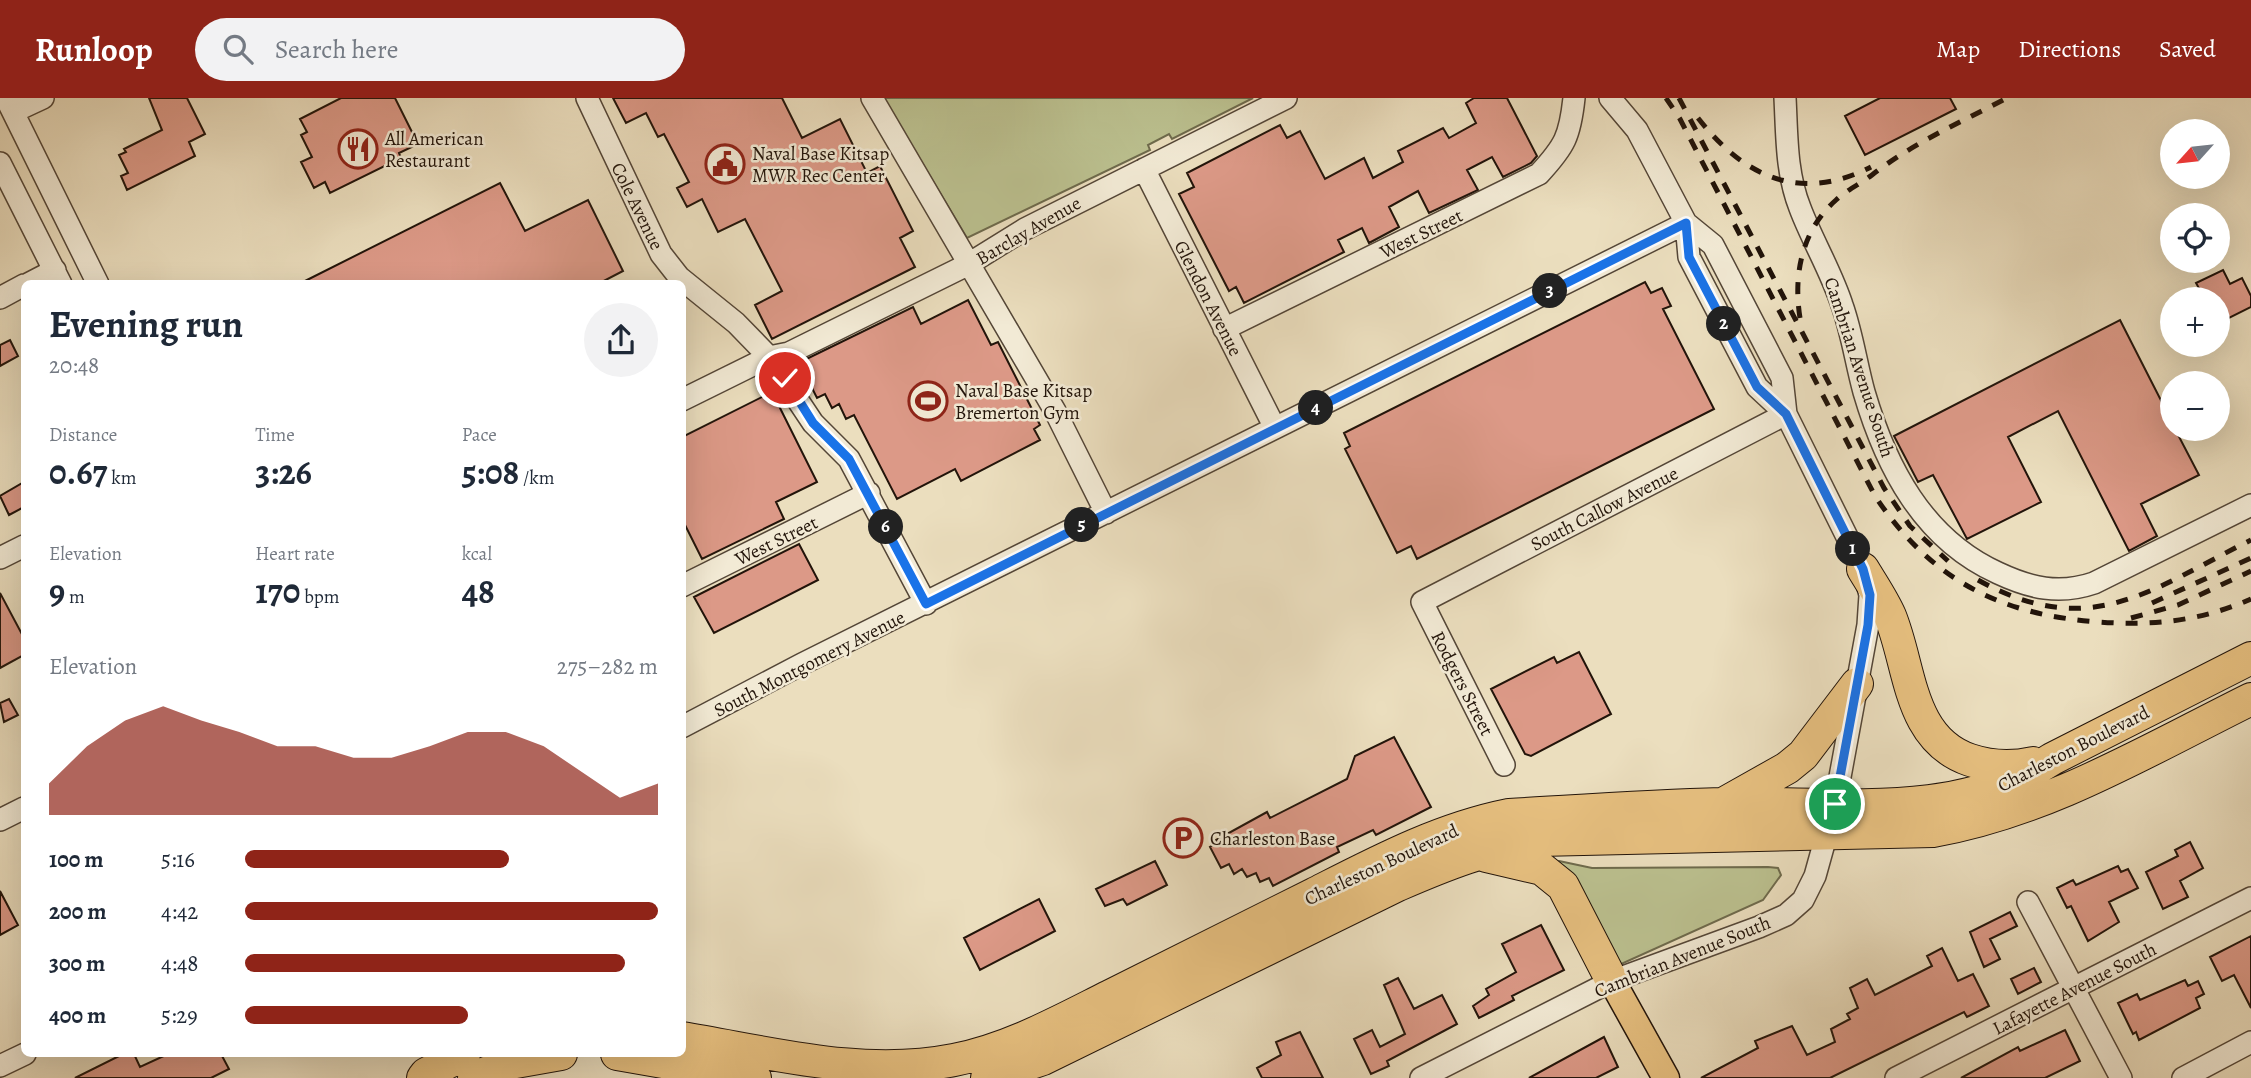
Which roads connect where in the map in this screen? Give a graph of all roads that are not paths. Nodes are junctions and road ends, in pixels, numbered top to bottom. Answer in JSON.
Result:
{"nodes":[{"id":1,"x":43,"y":98,"type":"edge"},
{"id":2,"x":587,"y":98,"type":"edge"},
{"id":3,"x":872,"y":98,"type":"edge"},
{"id":4,"x":1286,"y":98,"type":"edge"},
{"id":5,"x":1574,"y":98,"type":"edge"},
{"id":6,"x":1611,"y":98,"type":"edge"},
{"id":7,"x":1785,"y":98,"type":"edge"},
{"id":8,"x":10,"y":105,"type":"edge"},
{"id":9,"x":0,"y":163,"type":"edge"},
{"id":10,"x":1144,"y":169,"type":"junction"},
{"id":11,"x":1686,"y":223,"type":"junction"},
{"id":12,"x":967,"y":265,"type":"junction"},
{"id":13,"x":58,"y":277,"type":"edge"},
{"id":14,"x":96,"y":280,"type":"edge"},
{"id":15,"x":683,"y":280,"type":"edge"},
{"id":16,"x":686,"y":283,"type":"edge"},
{"id":17,"x":21,"y":287,"type":"edge"},
{"id":18,"x":0,"y":298,"type":"edge"},
{"id":19,"x":1224,"y":330,"type":"junction"},
{"id":20,"x":769,"y":357,"type":"junction"},
{"id":21,"x":686,"y":398,"type":"edge"},
{"id":22,"x":1786,"y":414,"type":"junction"},
{"id":23,"x":1275,"y":428,"type":"junction"},
{"id":24,"x":869,"y":494,"type":"junction"},
{"id":25,"x":2251,"y":505,"type":"edge"},
{"id":26,"x":1106,"y":513,"type":"junction"},
{"id":27,"x":21,"y":548,"type":"edge"},
{"id":28,"x":0,"y":558,"type":"edge"},
{"id":29,"x":1863,"y":569,"type":"junction"},
{"id":30,"x":686,"y":584,"type":"edge"},
{"id":31,"x":1422,"y":602,"type":"joint"},
{"id":32,"x":926,"y":604,"type":"junction"},
{"id":33,"x":2251,"y":658,"type":"edge"},
{"id":34,"x":1857,"y":684,"type":"junction"},
{"id":35,"x":2251,"y":699,"type":"edge"},
{"id":36,"x":686,"y":725,"type":"edge"},
{"id":37,"x":2052,"y":759,"type":"junction"},
{"id":38,"x":1504,"y":765,"type":"dead end"},
{"id":39,"x":1723,"y":804,"type":"junction"},
{"id":40,"x":1835,"y":804,"type":"junction"},
{"id":41,"x":21,"y":810,"type":"edge"},
{"id":42,"x":0,"y":820,"type":"edge"},
{"id":43,"x":1826,"y":834,"type":"junction"},
{"id":44,"x":1475,"y":854,"type":"junction"},
{"id":45,"x":2251,"y":898,"type":"edge"},
{"id":46,"x":2028,"y":902,"type":"dead end"},
{"id":47,"x":1612,"y":981,"type":"junction"},
{"id":48,"x":2073,"y":989,"type":"junction"},
{"id":49,"x":686,"y":1039,"type":"edge"},
{"id":50,"x":2251,"y":1042,"type":"edge"},
{"id":51,"x":21,"y":1056,"type":"edge"},
{"id":52,"x":544,"y":1057,"type":"edge"},
{"id":53,"x":634,"y":1057,"type":"edge"},
{"id":54,"x":0,"y":1066,"type":"edge"},
{"id":55,"x":473,"y":1071,"type":"edge"},
{"id":56,"x":424,"y":1078,"type":"edge"},
{"id":57,"x":755,"y":1078,"type":"edge"},
{"id":58,"x":988,"y":1078,"type":"edge"},
{"id":59,"x":1421,"y":1078,"type":"edge"},
{"id":60,"x":1666,"y":1078,"type":"edge"},
{"id":61,"x":1896,"y":1078,"type":"edge"},
{"id":62,"x":2121,"y":1078,"type":"edge"},
{"id":63,"x":2183,"y":1078,"type":"edge"}],
"edges":[{"from":1,"to":8,"type":"street"},
{"from":2,"to":15,"type":"street","name":"Cole Avenue"},
{"from":3,"to":12,"type":"street"},
{"from":4,"to":10,"type":"street","name":"Barclay Avenue"},
{"from":5,"to":19,"type":"street","name":"West Street"},
{"from":6,"to":11,"type":"street"},
{"from":7,"to":25,"type":"street","name":"Cambrian Avenue South"},
{"from":8,"to":14,"type":"street"},
{"from":9,"to":13,"type":"street"},
{"from":10,"to":12,"type":"street","name":"Barclay Avenue"},
{"from":10,"to":19,"type":"street","name":"Glendon Avenue"},
{"from":11,"to":22,"type":"street"},
{"from":11,"to":22,"type":"street"},
{"from":11,"to":23,"type":"street","name":"South Montgomery Avenue"},
{"from":12,"to":20,"type":"street","name":"Barclay Avenue"},
{"from":12,"to":26,"type":"street"},
{"from":16,"to":20,"type":"street","name":"Cole Avenue"},
{"from":17,"to":18,"type":"street"},
{"from":19,"to":23,"type":"street","name":"Glendon Avenue"},
{"from":20,"to":21,"type":"street","name":"Barclay Avenue"},
{"from":20,"to":24,"type":"street","name":"Cole Avenue"},
{"from":22,"to":29,"type":"street","name":"Cambrian Avenue South"},
{"from":22,"to":31,"type":"street","name":"South Callow Avenue"},
{"from":23,"to":26,"type":"street","name":"South Montgomery Avenue"},
{"from":24,"to":30,"type":"street","name":"West Street"},
{"from":24,"to":32,"type":"street","name":"Cole Avenue"},
{"from":26,"to":32,"type":"street","name":"South Montgomery Avenue"},
{"from":27,"to":28,"type":"street"},
{"from":29,"to":34,"type":"street","name":"Cambrian Avenue South"},
{"from":29,"to":37,"type":"highway"},
{"from":31,"to":38,"type":"street","name":"Rodgers Street"},
{"from":32,"to":36,"type":"street","name":"South Montgomery Avenue"},
{"from":33,"to":37,"type":"highway","name":"Charleston Boulevard"},
{"from":34,"to":39,"type":"highway"},
{"from":34,"to":40,"type":"street","name":"Cambrian Avenue South"},
{"from":35,"to":43,"type":"highway","name":"Charleston Boulevard"},
{"from":37,"to":40,"type":"highway","name":"Charleston Boulevard"},
{"from":39,"to":40,"type":"highway","name":"Charleston Boulevard"},
{"from":39,"to":49,"type":"highway","name":"Charleston Boulevard"},
{"from":40,"to":43,"type":"street","name":"Cambrian Avenue South"},
{"from":41,"to":42,"type":"street"},
{"from":43,"to":44,"type":"highway","name":"Charleston Boulevard"},
{"from":43,"to":47,"type":"street","name":"Cambrian Avenue South"},
{"from":44,"to":47,"type":"highway"},
{"from":44,"to":58,"type":"highway","name":"Charleston Boulevard"},
{"from":45,"to":48,"type":"street","name":"Lafayette Avenue South"},
{"from":46,"to":48,"type":"street"},
{"from":47,"to":59,"type":"street","name":"Cambrian Avenue South"},
{"from":47,"to":60,"type":"main road"},
{"from":48,"to":61,"type":"street","name":"Lafayette Avenue South"},
{"from":48,"to":62,"type":"street"},
{"from":50,"to":63,"type":"street"},
{"from":51,"to":54,"type":"street"},
{"from":52,"to":55,"type":"highway"},
{"from":53,"to":57,"type":"highway"},
{"from":55,"to":56,"type":"highway"}]}
